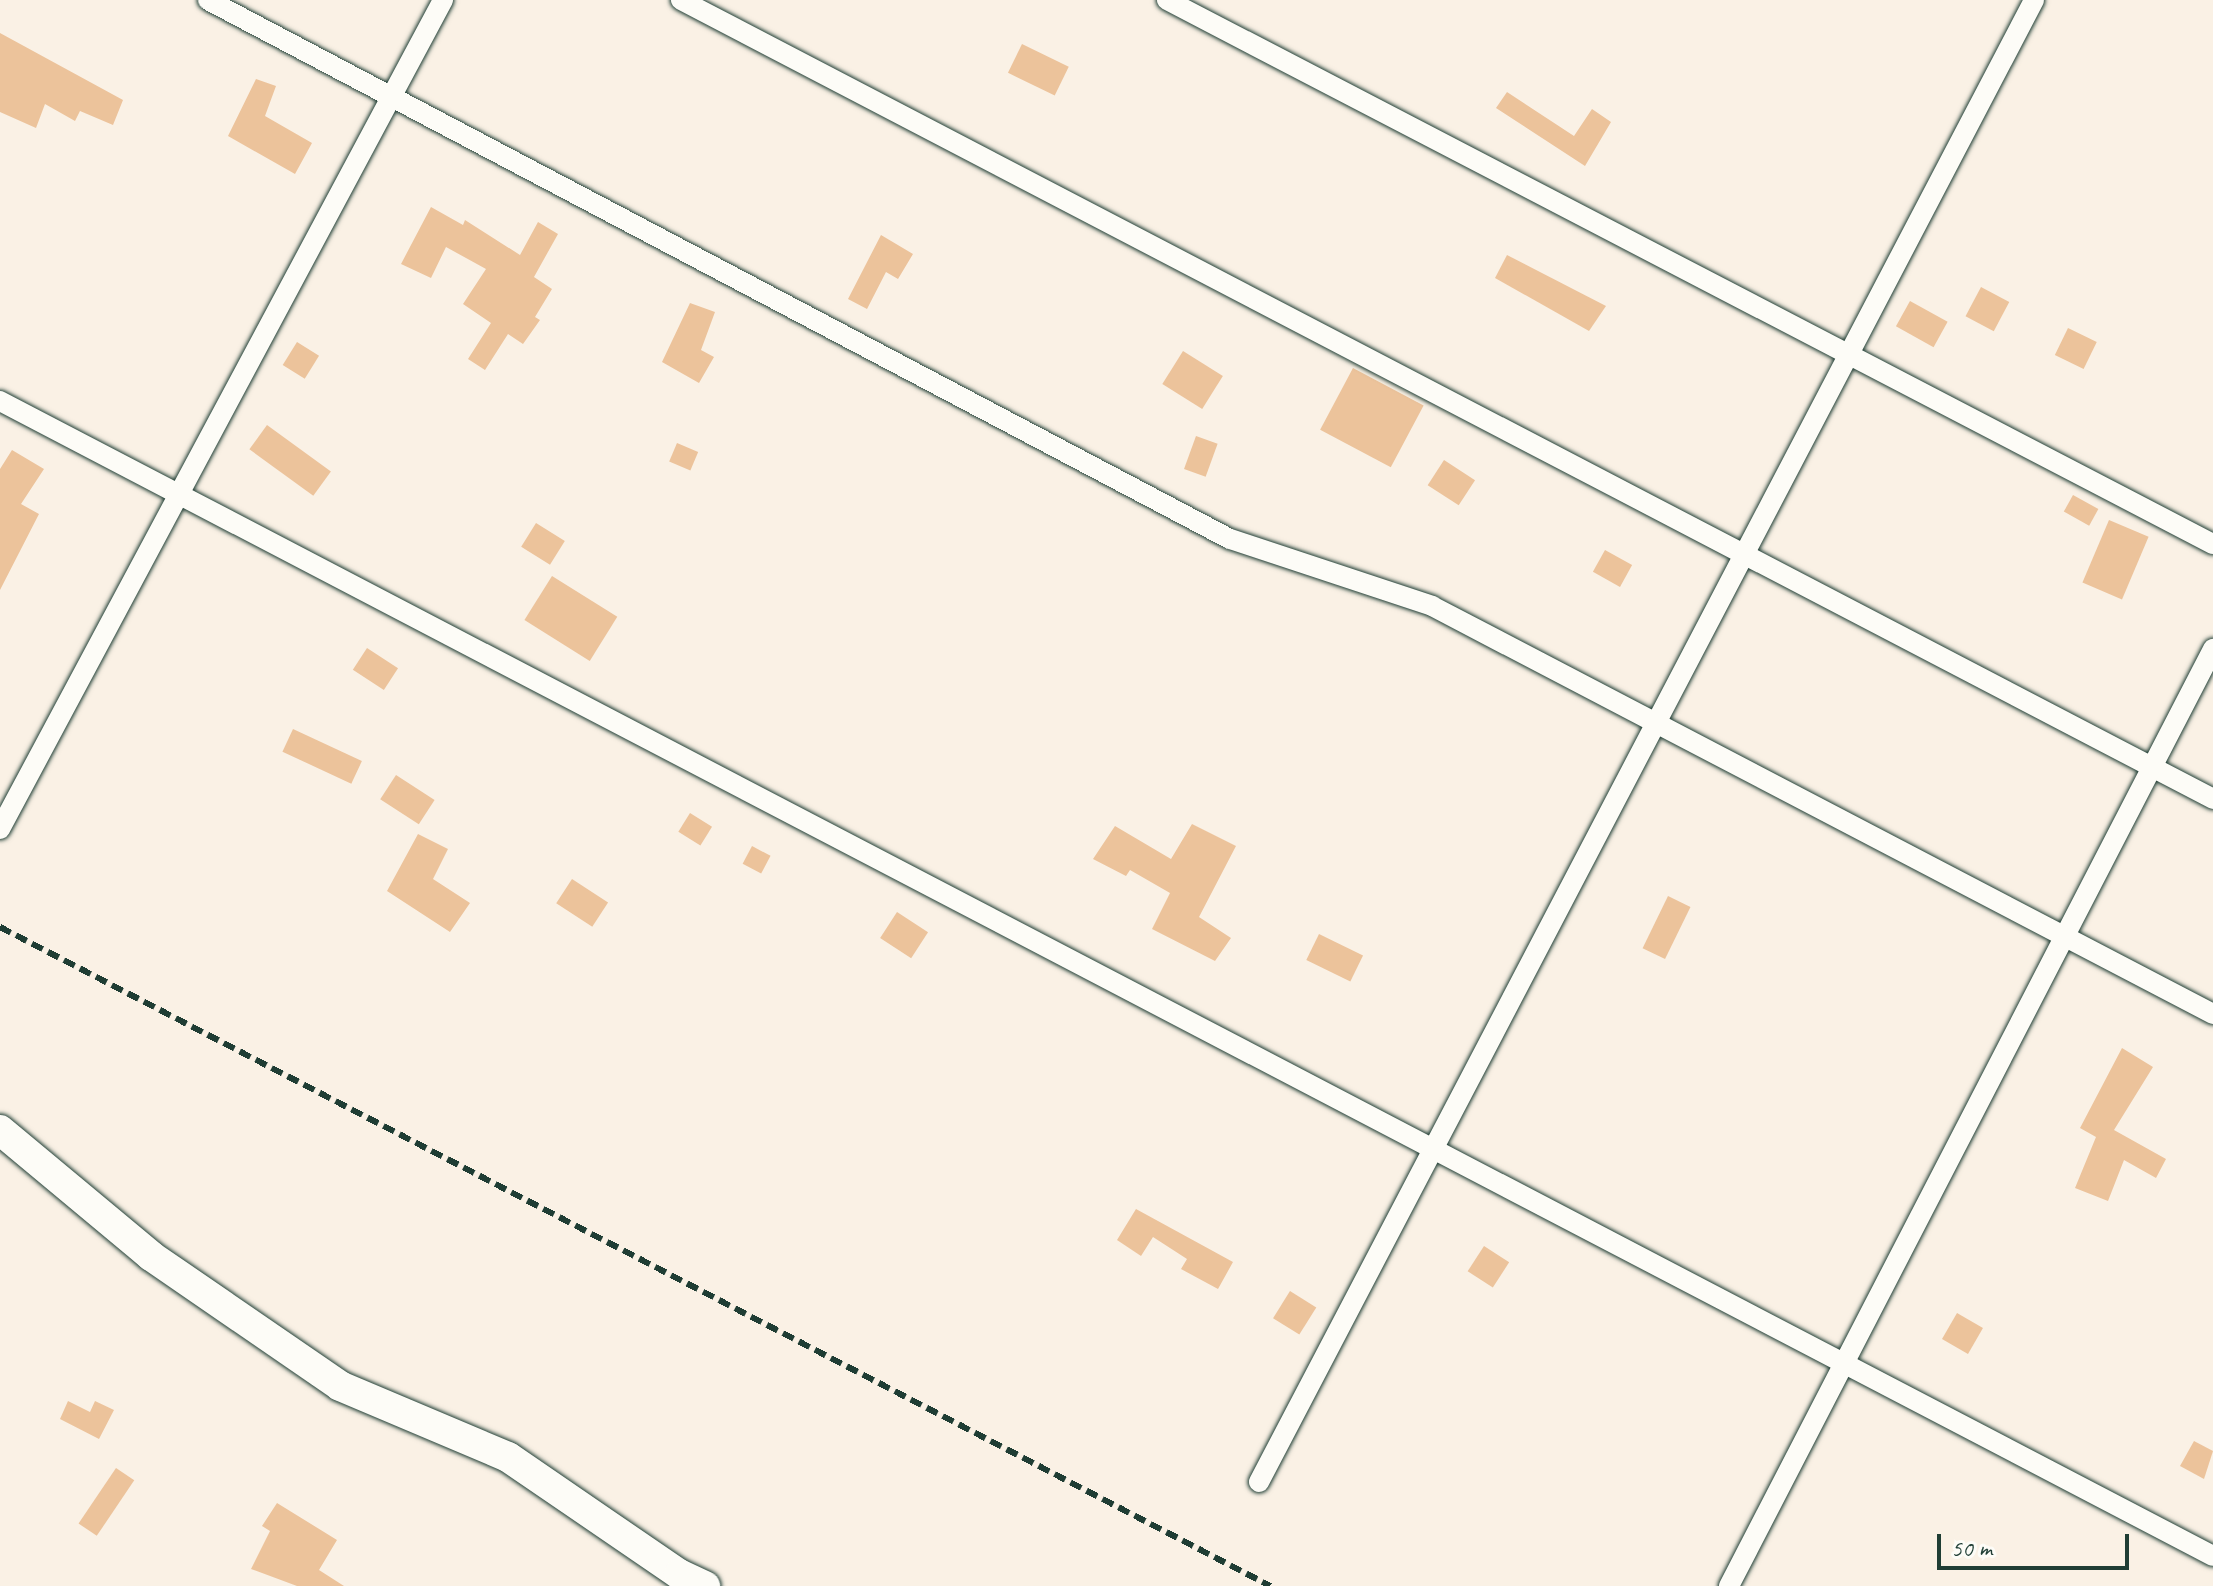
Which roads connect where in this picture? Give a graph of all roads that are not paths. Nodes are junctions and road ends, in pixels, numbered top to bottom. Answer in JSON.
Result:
{"nodes":[{"id":1,"x":208,"y":0,"type":"edge"},
{"id":2,"x":443,"y":0,"type":"edge"},
{"id":3,"x":681,"y":0,"type":"edge"},
{"id":4,"x":1167,"y":0,"type":"edge"},
{"id":5,"x":2034,"y":0,"type":"edge"},
{"id":6,"x":393,"y":97,"type":"junction"},
{"id":7,"x":1849,"y":354,"type":"junction"},
{"id":8,"x":0,"y":401,"type":"edge"},
{"id":9,"x":180,"y":496,"type":"junction"},
{"id":10,"x":2213,"y":544,"type":"edge"},
{"id":11,"x":1744,"y":555,"type":"junction"},
{"id":12,"x":2213,"y":649,"type":"edge"},
{"id":13,"x":1657,"y":722,"type":"junction"},
{"id":14,"x":2152,"y":768,"type":"junction"},
{"id":15,"x":2213,"y":799,"type":"edge"},
{"id":16,"x":0,"y":829,"type":"edge"},
{"id":17,"x":2065,"y":936,"type":"junction"},
{"id":18,"x":2213,"y":1014,"type":"edge"},
{"id":19,"x":0,"y":1130,"type":"edge"},
{"id":20,"x":1433,"y":1149,"type":"junction"},
{"id":21,"x":1844,"y":1364,"type":"junction"},
{"id":22,"x":1259,"y":1482,"type":"dead end"},
{"id":23,"x":2213,"y":1556,"type":"edge"},
{"id":24,"x":705,"y":1586,"type":"edge"},
{"id":25,"x":1729,"y":1586,"type":"edge"}],
"edges":[{"from":1,"to":6,"type":"street"},
{"from":2,"to":6,"type":"street"},
{"from":3,"to":11,"type":"street"},
{"from":4,"to":7,"type":"street"},
{"from":5,"to":7,"type":"street"},
{"from":6,"to":9,"type":"street"},
{"from":6,"to":13,"type":"street"},
{"from":7,"to":10,"type":"street"},
{"from":7,"to":11,"type":"street"},
{"from":8,"to":9,"type":"street"},
{"from":9,"to":16,"type":"street"},
{"from":9,"to":20,"type":"street"},
{"from":11,"to":13,"type":"street"},
{"from":11,"to":14,"type":"street"},
{"from":12,"to":14,"type":"street"},
{"from":13,"to":17,"type":"street"},
{"from":13,"to":20,"type":"street"},
{"from":14,"to":15,"type":"street"},
{"from":14,"to":17,"type":"street"},
{"from":17,"to":18,"type":"street"},
{"from":17,"to":21,"type":"street"},
{"from":19,"to":24,"type":"street"},
{"from":20,"to":21,"type":"street"},
{"from":20,"to":22,"type":"street"},
{"from":21,"to":23,"type":"street"},
{"from":21,"to":25,"type":"street"}]}
